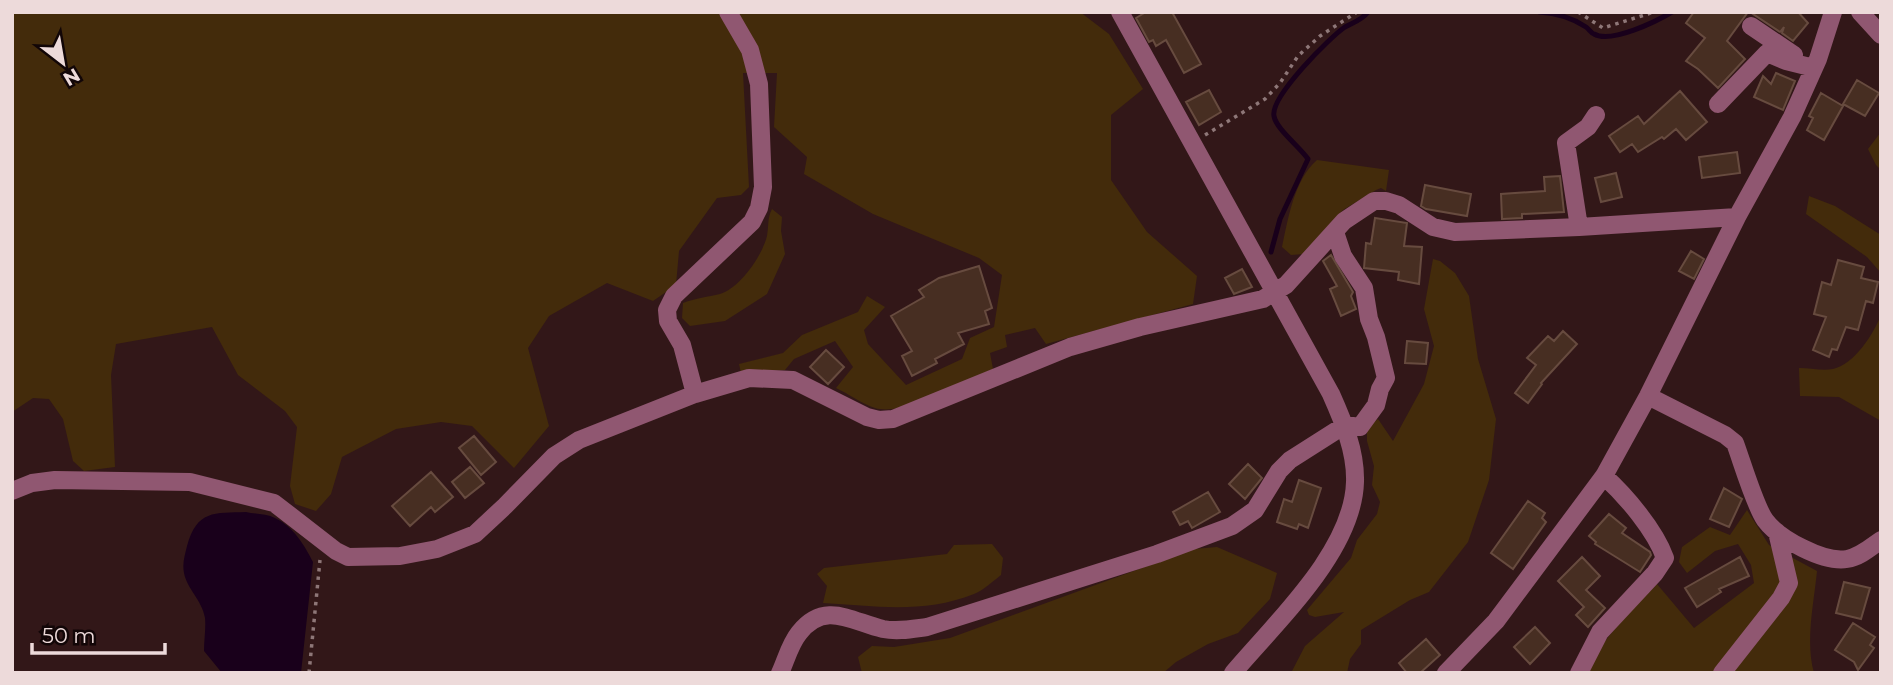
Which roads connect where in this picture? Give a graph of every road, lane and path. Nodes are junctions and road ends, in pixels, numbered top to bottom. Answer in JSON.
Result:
{"nodes":[{"id":1,"x":729,"y":12,"type":"edge"},
{"id":2,"x":1120,"y":12,"type":"edge"},
{"id":3,"x":1357,"y":12,"type":"edge"},
{"id":4,"x":1578,"y":12,"type":"edge"},
{"id":5,"x":1654,"y":12,"type":"edge"},
{"id":6,"x":1833,"y":12,"type":"edge"},
{"id":7,"x":1860,"y":12,"type":"edge"},
{"id":8,"x":1751,"y":26,"type":"dead end"},
{"id":9,"x":1881,"y":35,"type":"edge"},
{"id":10,"x":1816,"y":63,"type":"junction"},
{"id":11,"x":1718,"y":104,"type":"dead end"},
{"id":12,"x":1596,"y":115,"type":"dead end"},
{"id":13,"x":1192,"y":142,"type":"junction"},
{"id":14,"x":1737,"y":217,"type":"junction"},
{"id":15,"x":1579,"y":227,"type":"junction"},
{"id":16,"x":1335,"y":233,"type":"junction"},
{"id":17,"x":1276,"y":293,"type":"junction"},
{"id":18,"x":695,"y":394,"type":"junction"},
{"id":19,"x":1648,"y":396,"type":"junction"},
{"id":20,"x":1345,"y":425,"type":"junction"},
{"id":21,"x":1604,"y":476,"type":"junction"},
{"id":22,"x":12,"y":491,"type":"edge"},
{"id":23,"x":1777,"y":532,"type":"junction"},
{"id":24,"x":322,"y":540,"type":"junction"},
{"id":25,"x":1881,"y":540,"type":"edge"},
{"id":26,"x":309,"y":673,"type":"edge"},
{"id":27,"x":780,"y":673,"type":"edge"},
{"id":28,"x":1233,"y":673,"type":"edge"},
{"id":29,"x":1446,"y":673,"type":"edge"},
{"id":30,"x":1579,"y":673,"type":"edge"},
{"id":31,"x":1722,"y":673,"type":"edge"}],
"edges":[{"from":1,"to":18,"type":"street"},
{"from":2,"to":13,"type":"street"},
{"from":3,"to":13,"type":"path"},
{"from":4,"to":5,"type":"path"},
{"from":6,"to":10,"type":"street"},
{"from":7,"to":9,"type":"street"},
{"from":8,"to":10,"type":"street"},
{"from":10,"to":11,"type":"street"},
{"from":10,"to":14,"type":"street"},
{"from":12,"to":15,"type":"street"},
{"from":13,"to":17,"type":"street"},
{"from":14,"to":15,"type":"street"},
{"from":14,"to":19,"type":"street"},
{"from":15,"to":16,"type":"street"},
{"from":16,"to":17,"type":"street"},
{"from":16,"to":20,"type":"street"},
{"from":17,"to":18,"type":"street"},
{"from":17,"to":20,"type":"street"},
{"from":18,"to":24,"type":"street"},
{"from":19,"to":21,"type":"street"},
{"from":19,"to":23,"type":"street"},
{"from":20,"to":27,"type":"street"},
{"from":20,"to":28,"type":"street"},
{"from":21,"to":29,"type":"street"},
{"from":21,"to":30,"type":"street"},
{"from":22,"to":24,"type":"street"},
{"from":23,"to":25,"type":"street"},
{"from":23,"to":31,"type":"street"},
{"from":24,"to":26,"type":"path"}]}
